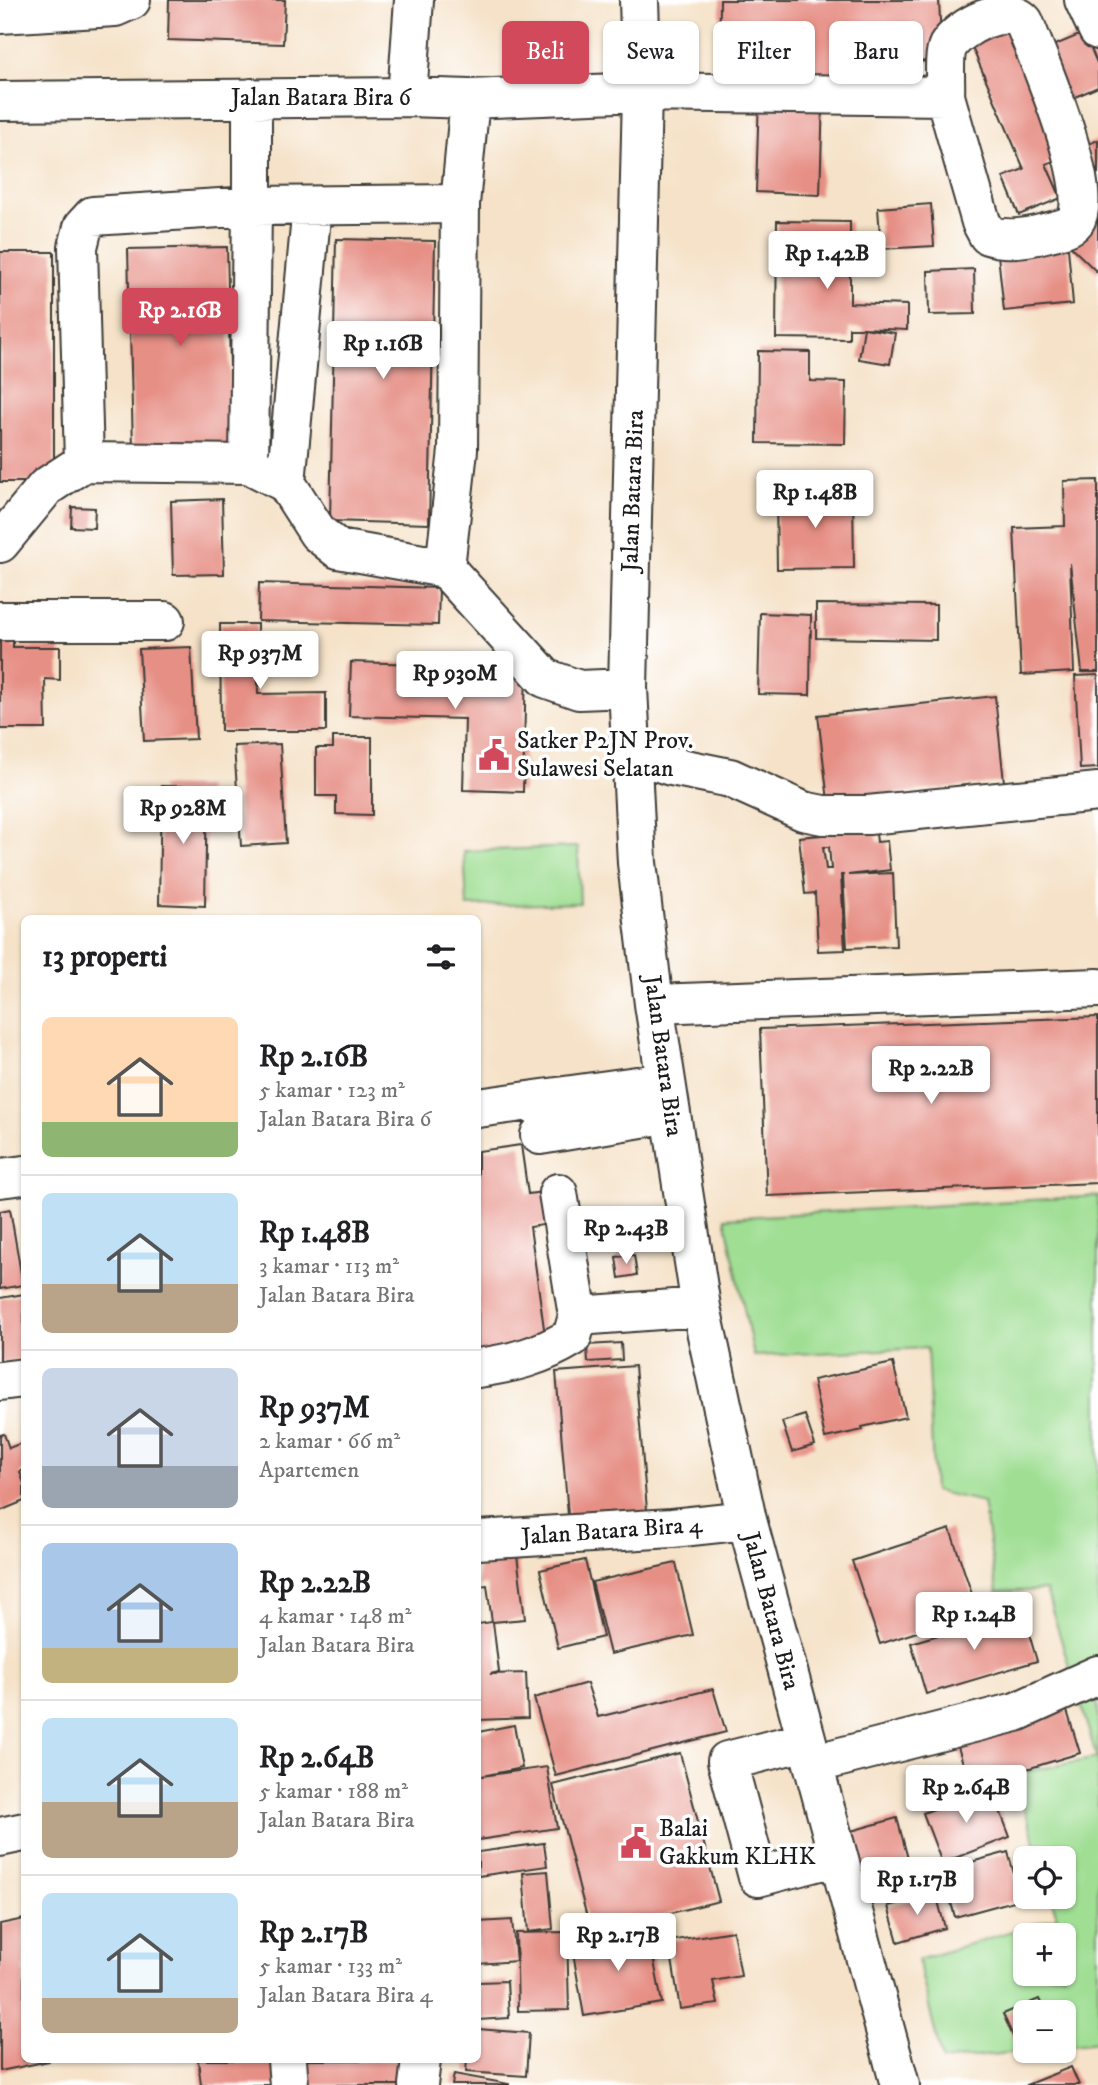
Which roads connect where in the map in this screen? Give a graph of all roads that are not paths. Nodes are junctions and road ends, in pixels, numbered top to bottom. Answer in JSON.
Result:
{"nodes":[{"id":1,"x":131,"y":0,"type":"edge"},
{"id":2,"x":414,"y":0,"type":"edge"},
{"id":3,"x":639,"y":0,"type":"edge"},
{"id":4,"x":1084,"y":0,"type":"edge"},
{"id":5,"x":0,"y":14,"type":"edge"},
{"id":6,"x":1098,"y":30,"type":"edge"},
{"id":7,"x":642,"y":92,"type":"junction"},
{"id":8,"x":945,"y":96,"type":"junction"},
{"id":9,"x":407,"y":97,"type":"junction"},
{"id":10,"x":252,"y":98,"type":"junction"},
{"id":11,"x":470,"y":99,"type":"junction"},
{"id":12,"x":0,"y":101,"type":"edge"},
{"id":13,"x":460,"y":204,"type":"junction"},
{"id":14,"x":252,"y":206,"type":"junction"},
{"id":15,"x":312,"y":206,"type":"junction"},
{"id":16,"x":84,"y":462,"type":"junction"},
{"id":17,"x":248,"y":464,"type":"junction"},
{"id":18,"x":286,"y":483,"type":"junction"},
{"id":19,"x":0,"y":543,"type":"edge"},
{"id":20,"x":445,"y":568,"type":"junction"},
{"id":21,"x":0,"y":621,"type":"edge"},
{"id":22,"x":165,"y":621,"type":"dead end"},
{"id":23,"x":628,"y":688,"type":"junction"},
{"id":24,"x":631,"y":753,"type":"junction"},
{"id":25,"x":1098,"y":792,"type":"edge"},
{"id":26,"x":1098,"y":989,"type":"edge"},
{"id":27,"x":654,"y":1004,"type":"junction"},
{"id":28,"x":669,"y":1098,"type":"junction"},
{"id":29,"x":481,"y":1108,"type":"edge"},
{"id":30,"x":540,"y":1135,"type":"dead end"},
{"id":31,"x":21,"y":1175,"type":"edge"},
{"id":32,"x":0,"y":1178,"type":"edge"},
{"id":33,"x":558,"y":1193,"type":"dead end"},
{"id":34,"x":701,"y":1307,"type":"junction"},
{"id":35,"x":578,"y":1316,"type":"junction"},
{"id":36,"x":481,"y":1368,"type":"edge"},
{"id":37,"x":21,"y":1378,"type":"edge"},
{"id":38,"x":0,"y":1381,"type":"edge"},
{"id":39,"x":747,"y":1520,"type":"junction"},
{"id":40,"x":481,"y":1540,"type":"edge"},
{"id":41,"x":1098,"y":1675,"type":"edge"},
{"id":42,"x":810,"y":1753,"type":"junction"},
{"id":43,"x":21,"y":1832,"type":"edge"},
{"id":44,"x":0,"y":1836,"type":"edge"},
{"id":45,"x":838,"y":1856,"type":"junction"},
{"id":46,"x":287,"y":2063,"type":"edge"},
{"id":47,"x":421,"y":2063,"type":"edge"},
{"id":48,"x":289,"y":2085,"type":"edge"},
{"id":49,"x":418,"y":2085,"type":"edge"},
{"id":50,"x":900,"y":2085,"type":"edge"}],
"edges":[{"from":1,"to":5,"type":"street"},
{"from":2,"to":9,"type":"street"},
{"from":3,"to":7,"type":"street","name":"Jalan Batara Bira"},
{"from":4,"to":6,"type":"street"},
{"from":7,"to":8,"type":"street","name":"Jalan Batara Bira 6"},
{"from":7,"to":11,"type":"street","name":"Jalan Batara Bira 6"},
{"from":7,"to":23,"type":"street","name":"Jalan Batara Bira"},
{"from":8,"to":8,"type":"street"},
{"from":9,"to":10,"type":"street","name":"Jalan Batara Bira 6"},
{"from":9,"to":11,"type":"street","name":"Jalan Batara Bira 6"},
{"from":10,"to":12,"type":"street","name":"Jalan Batara Bira 6"},
{"from":10,"to":14,"type":"street"},
{"from":11,"to":13,"type":"street"},
{"from":13,"to":15,"type":"street"},
{"from":13,"to":20,"type":"street"},
{"from":14,"to":15,"type":"street"},
{"from":14,"to":16,"type":"street"},
{"from":14,"to":17,"type":"street"},
{"from":15,"to":18,"type":"street"},
{"from":16,"to":17,"type":"street"},
{"from":16,"to":19,"type":"street"},
{"from":17,"to":18,"type":"street"},
{"from":18,"to":20,"type":"street"},
{"from":20,"to":23,"type":"street"},
{"from":21,"to":22,"type":"street"},
{"from":23,"to":24,"type":"street","name":"Jalan Batara Bira"},
{"from":24,"to":25,"type":"street"},
{"from":24,"to":27,"type":"street","name":"Jalan Batara Bira"},
{"from":26,"to":27,"type":"street"},
{"from":27,"to":28,"type":"street","name":"Jalan Batara Bira"},
{"from":28,"to":29,"type":"street"},
{"from":28,"to":30,"type":"street"},
{"from":28,"to":34,"type":"street","name":"Jalan Batara Bira"},
{"from":31,"to":32,"type":"street"},
{"from":33,"to":35,"type":"street"},
{"from":34,"to":35,"type":"street"},
{"from":34,"to":39,"type":"street","name":"Jalan Batara Bira"},
{"from":35,"to":36,"type":"street"},
{"from":37,"to":38,"type":"street"},
{"from":39,"to":40,"type":"street","name":"Jalan Batara Bira 4"},
{"from":39,"to":42,"type":"street","name":"Jalan Batara Bira"},
{"from":41,"to":42,"type":"street"},
{"from":42,"to":45,"type":"street","name":"Jalan Batara Bira"},
{"from":42,"to":45,"type":"street"},
{"from":43,"to":44,"type":"street"},
{"from":45,"to":50,"type":"street","name":"Jalan Batara Bira"},
{"from":46,"to":48,"type":"street"},
{"from":47,"to":49,"type":"street"}]}
